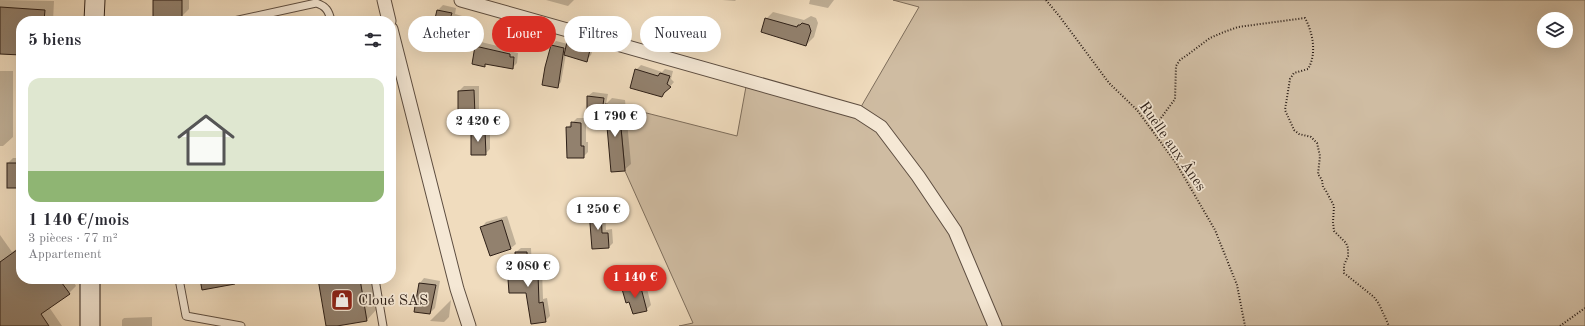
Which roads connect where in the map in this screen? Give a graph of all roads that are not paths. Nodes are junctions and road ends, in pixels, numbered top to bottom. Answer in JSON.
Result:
{"nodes":[{"id":1,"x":95,"y":0,"type":"edge"},
{"id":2,"x":384,"y":0,"type":"edge"},
{"id":3,"x":461,"y":0,"type":"edge"},
{"id":4,"x":94,"y":16,"type":"edge"},
{"id":5,"x":257,"y":16,"type":"edge"},
{"id":6,"x":330,"y":16,"type":"edge"},
{"id":7,"x":388,"y":16,"type":"edge"},
{"id":8,"x":396,"y":49,"type":"edge"},
{"id":9,"x":90,"y":284,"type":"edge"},
{"id":10,"x":180,"y":284,"type":"edge"},
{"id":11,"x":376,"y":284,"type":"edge"},
{"id":12,"x":90,"y":326,"type":"edge"},
{"id":13,"x":241,"y":326,"type":"edge"},
{"id":14,"x":384,"y":326,"type":"edge"},
{"id":15,"x":469,"y":326,"type":"edge"},
{"id":16,"x":995,"y":326,"type":"edge"}],
"edges":[{"from":1,"to":4,"type":"main road"},
{"from":2,"to":7,"type":"street"},
{"from":3,"to":16,"type":"street"},
{"from":5,"to":6,"type":"lane"},
{"from":8,"to":15,"type":"street"},
{"from":9,"to":12,"type":"main road"},
{"from":10,"to":13,"type":"lane"},
{"from":11,"to":14,"type":"lane"}]}
